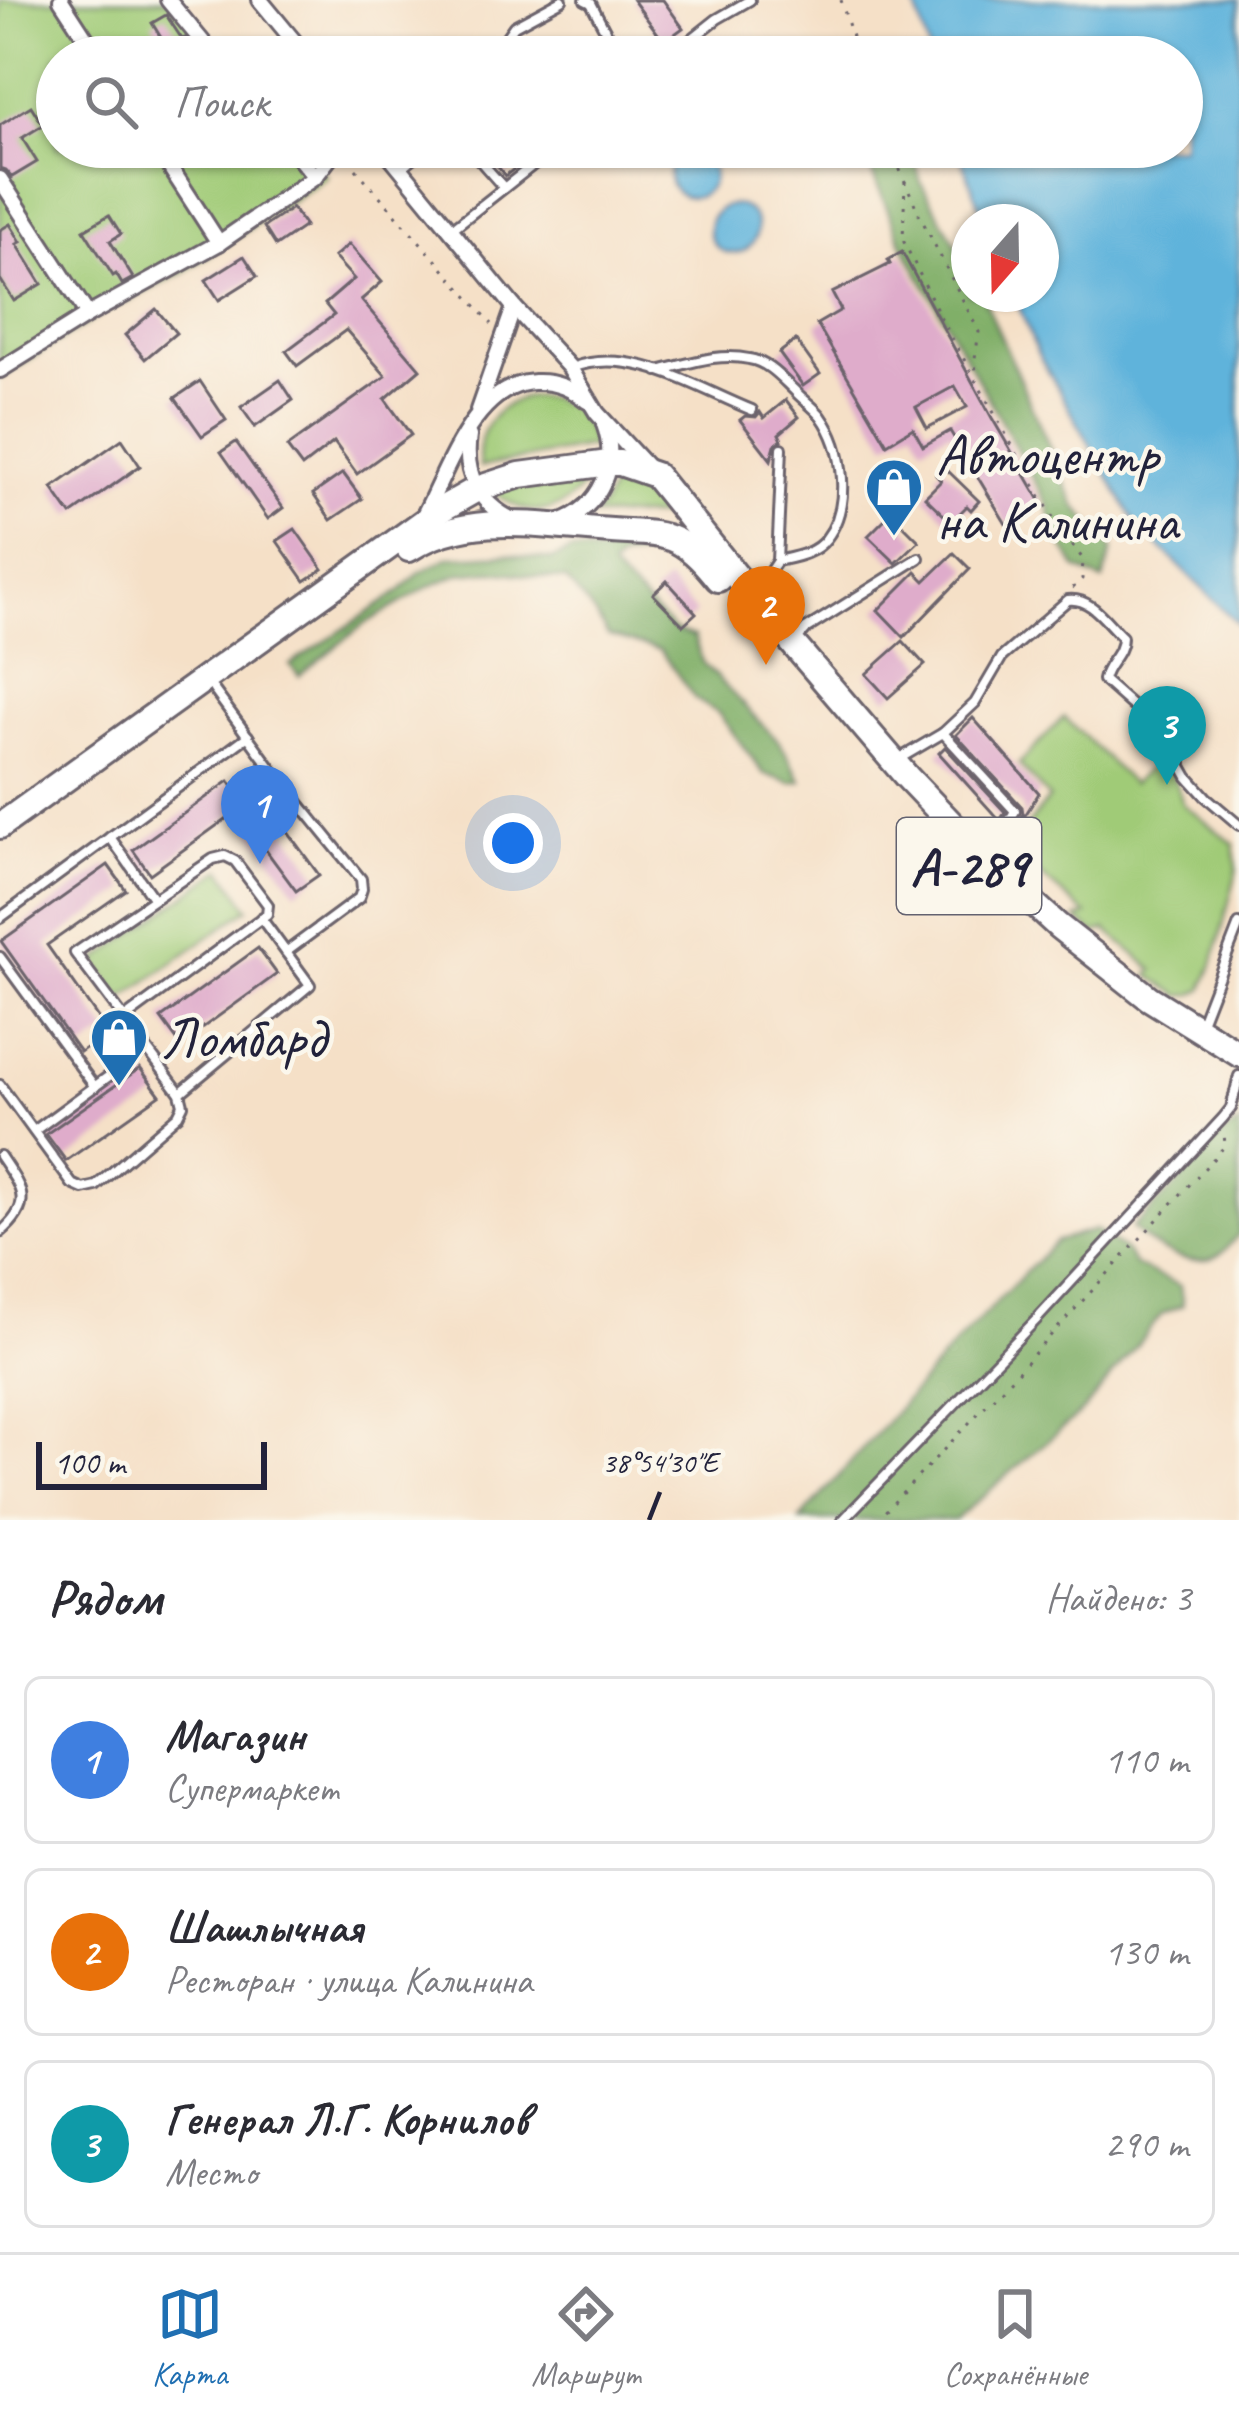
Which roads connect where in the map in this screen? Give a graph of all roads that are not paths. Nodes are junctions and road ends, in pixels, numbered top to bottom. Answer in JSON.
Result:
{"nodes":[{"id":1,"x":61,"y":0,"type":"edge"},
{"id":2,"x":168,"y":0,"type":"edge"},
{"id":3,"x":260,"y":0,"type":"edge"},
{"id":4,"x":562,"y":0,"type":"edge"},
{"id":5,"x":585,"y":0,"type":"edge"},
{"id":6,"x":750,"y":0,"type":"edge"},
{"id":7,"x":84,"y":36,"type":"edge"},
{"id":8,"x":198,"y":36,"type":"edge"},
{"id":9,"x":290,"y":36,"type":"edge"},
{"id":10,"x":507,"y":36,"type":"edge"},
{"id":11,"x":608,"y":36,"type":"edge"},
{"id":12,"x":696,"y":36,"type":"edge"},
{"id":13,"x":171,"y":168,"type":"edge"},
{"id":14,"x":308,"y":168,"type":"edge"},
{"id":15,"x":322,"y":168,"type":"edge"},
{"id":16,"x":402,"y":168,"type":"edge"},
{"id":17,"x":487,"y":168,"type":"edge"},
{"id":18,"x":529,"y":168,"type":"edge"},
{"id":19,"x":315,"y":177,"type":"junction"},
{"id":20,"x":0,"y":179,"type":"edge"},
{"id":21,"x":504,"y":188,"type":"junction"},
{"id":22,"x":452,"y":229,"type":"junction"},
{"id":23,"x":219,"y":243,"type":"junction"},
{"id":24,"x":514,"y":307,"type":"junction"},
{"id":25,"x":88,"y":315,"type":"junction"},
{"id":26,"x":570,"y":368,"type":"junction"},
{"id":27,"x":0,"y":370,"type":"edge"},
{"id":28,"x":658,"y":371,"type":"junction"},
{"id":29,"x":752,"y":410,"type":"dead end"},
{"id":30,"x":597,"y":412,"type":"junction"},
{"id":31,"x":474,"y":422,"type":"junction"},
{"id":32,"x":782,"y":448,"type":"dead end"},
{"id":33,"x":609,"y":463,"type":"junction"},
{"id":34,"x":655,"y":475,"type":"junction"},
{"id":35,"x":477,"y":489,"type":"junction"},
{"id":36,"x":538,"y":524,"type":"junction"},
{"id":37,"x":418,"y":526,"type":"junction"},
{"id":38,"x":396,"y":550,"type":"junction"},
{"id":39,"x":919,"y":558,"type":"dead end"},
{"id":40,"x":777,"y":562,"type":"junction"},
{"id":41,"x":753,"y":596,"type":"junction"},
{"id":42,"x":793,"y":643,"type":"junction"},
{"id":43,"x":214,"y":690,"type":"junction"},
{"id":44,"x":944,"y":734,"type":"junction"},
{"id":45,"x":248,"y":736,"type":"junction"},
{"id":46,"x":893,"y":761,"type":"junction"},
{"id":47,"x":1239,"y":825,"type":"edge"},
{"id":48,"x":0,"y":826,"type":"edge"},
{"id":49,"x":110,"y":837,"type":"junction"},
{"id":50,"x":0,"y":844,"type":"edge"},
{"id":51,"x":986,"y":860,"type":"junction"},
{"id":52,"x":154,"y":898,"type":"junction"},
{"id":53,"x":0,"y":917,"type":"edge"},
{"id":54,"x":261,"y":918,"type":"junction"},
{"id":55,"x":1239,"y":924,"type":"edge"},
{"id":56,"x":286,"y":952,"type":"junction"},
{"id":57,"x":0,"y":957,"type":"edge"},
{"id":58,"x":124,"y":1018,"type":"junction"},
{"id":59,"x":1198,"y":1029,"type":"junction"},
{"id":60,"x":146,"y":1049,"type":"junction"},
{"id":61,"x":1239,"y":1054,"type":"edge"},
{"id":62,"x":1239,"y":1075,"type":"edge"},
{"id":63,"x":0,"y":1085,"type":"edge"},
{"id":64,"x":95,"y":1087,"type":"junction"},
{"id":65,"x":180,"y":1093,"type":"junction"},
{"id":66,"x":34,"y":1131,"type":"junction"},
{"id":67,"x":0,"y":1156,"type":"edge"},
{"id":68,"x":0,"y":1233,"type":"edge"},
{"id":69,"x":843,"y":1520,"type":"edge"}],
"edges":[{"from":1,"to":7,"type":"street"},
{"from":2,"to":8,"type":"street"},
{"from":3,"to":9,"type":"street"},
{"from":4,"to":10,"type":"lane"},
{"from":5,"to":11,"type":"lane"},
{"from":6,"to":12,"type":"lane"},
{"from":13,"to":23,"type":"street"},
{"from":14,"to":19,"type":"street"},
{"from":15,"to":19,"type":"street"},
{"from":16,"to":22,"type":"street"},
{"from":17,"to":21,"type":"lane"},
{"from":18,"to":21,"type":"lane"},
{"from":19,"to":23,"type":"street"},
{"from":20,"to":25,"type":"street"},
{"from":21,"to":22,"type":"lane"},
{"from":22,"to":24,"type":"street"},
{"from":23,"to":25,"type":"street"},
{"from":24,"to":26,"type":"street"},
{"from":24,"to":31,"type":"street"},
{"from":25,"to":27,"type":"street"},
{"from":26,"to":28,"type":"lane"},
{"from":26,"to":30,"type":"street"},
{"from":28,"to":29,"type":"lane"},
{"from":28,"to":40,"type":"lane"},
{"from":30,"to":31,"type":"street","number":"А-289"},
{"from":30,"to":33,"type":"street"},
{"from":30,"to":34,"type":"street","number":"А-289"},
{"from":31,"to":35,"type":"street"},
{"from":31,"to":37,"type":"street"},
{"from":32,"to":40,"type":"lane"},
{"from":33,"to":34,"type":"highway"},
{"from":33,"to":35,"type":"highway"},
{"from":33,"to":36,"type":"street"},
{"from":34,"to":41,"type":"highway","number":"А-289"},
{"from":35,"to":36,"type":"street","number":"А-289"},
{"from":35,"to":37,"type":"highway"},
{"from":36,"to":38,"type":"highway"},
{"from":36,"to":62,"type":"highway","number":"А-289"},
{"from":37,"to":38,"type":"highway"},
{"from":38,"to":43,"type":"highway"},
{"from":38,"to":48,"type":"highway"},
{"from":39,"to":42,"type":"lane"},
{"from":40,"to":41,"type":"lane"},
{"from":41,"to":42,"type":"highway","number":"А-289"},
{"from":42,"to":46,"type":"highway","number":"А-289"},
{"from":43,"to":45,"type":"lane"},
{"from":43,"to":50,"type":"highway"},
{"from":44,"to":46,"type":"lane"},
{"from":44,"to":47,"type":"lane"},
{"from":44,"to":51,"type":"lane"},
{"from":45,"to":49,"type":"lane"},
{"from":45,"to":56,"type":"lane"},
{"from":46,"to":51,"type":"highway","number":"А-289"},
{"from":49,"to":52,"type":"lane"},
{"from":49,"to":53,"type":"lane"},
{"from":51,"to":59,"type":"highway","number":"А-289"},
{"from":52,"to":54,"type":"lane"},
{"from":52,"to":58,"type":"lane"},
{"from":54,"to":56,"type":"lane"},
{"from":54,"to":58,"type":"lane"},
{"from":55,"to":59,"type":"lane"},
{"from":56,"to":65,"type":"lane"},
{"from":57,"to":64,"type":"lane"},
{"from":58,"to":60,"type":"lane"},
{"from":59,"to":61,"type":"highway","number":"А-289"},
{"from":60,"to":64,"type":"lane"},
{"from":60,"to":65,"type":"lane"},
{"from":62,"to":69,"type":"lane"},
{"from":63,"to":66,"type":"lane"},
{"from":64,"to":66,"type":"lane"},
{"from":65,"to":66,"type":"lane"},
{"from":67,"to":68,"type":"lane"}]}
